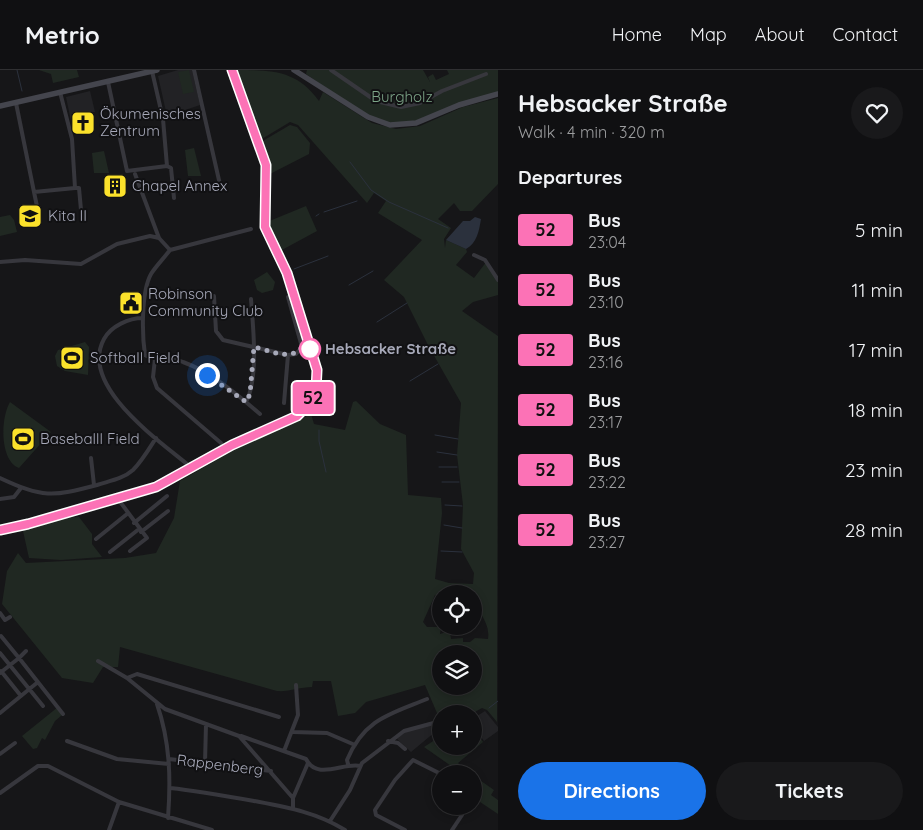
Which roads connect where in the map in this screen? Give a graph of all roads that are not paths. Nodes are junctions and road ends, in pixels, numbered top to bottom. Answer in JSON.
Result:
{"nodes":[{"id":1,"x":194,"y":70,"type":"edge"},
{"id":2,"x":232,"y":70,"type":"edge"},
{"id":3,"x":331,"y":70,"type":"edge"},
{"id":4,"x":155,"y":71,"type":"edge"},
{"id":5,"x":298,"y":71,"type":"edge"},
{"id":6,"x":486,"y":74,"type":"dead end"},
{"id":7,"x":108,"y":82,"type":"junction"},
{"id":8,"x":60,"y":92,"type":"junction"},
{"id":9,"x":498,"y":94,"type":"edge"},
{"id":10,"x":16,"y":103,"type":"junction"},
{"id":11,"x":0,"y":106,"type":"edge"},
{"id":12,"x":167,"y":166,"type":"junction"},
{"id":13,"x":135,"y":174,"type":"dead end"},
{"id":14,"x":75,"y":188,"type":"junction"},
{"id":15,"x":221,"y":189,"type":"dead end"},
{"id":16,"x":34,"y":192,"type":"junction"},
{"id":17,"x":174,"y":198,"type":"dead end"},
{"id":18,"x":81,"y":210,"type":"dead end"},
{"id":19,"x":40,"y":221,"type":"dead end"},
{"id":20,"x":251,"y":229,"type":"dead end"},
{"id":21,"x":160,"y":238,"type":"junction"},
{"id":22,"x":170,"y":250,"type":"junction"},
{"id":23,"x":474,"y":255,"type":"dead end"},
{"id":24,"x":0,"y":262,"type":"edge"},
{"id":25,"x":498,"y":280,"type":"edge"},
{"id":26,"x":214,"y":296,"type":"dead end"},
{"id":27,"x":288,"y":297,"type":"dead end"},
{"id":28,"x":251,"y":299,"type":"dead end"},
{"id":29,"x":143,"y":318,"type":"junction"},
{"id":30,"x":254,"y":347,"type":"junction"},
{"id":31,"x":288,"y":355,"type":"junction"},
{"id":32,"x":155,"y":359,"type":"junction"},
{"id":33,"x":246,"y":402,"type":"junction"},
{"id":34,"x":284,"y":403,"type":"dead end"},
{"id":35,"x":260,"y":414,"type":"dead end"},
{"id":36,"x":156,"y":438,"type":"junction"},
{"id":37,"x":221,"y":443,"type":"dead end"},
{"id":38,"x":91,"y":458,"type":"dead end"},
{"id":39,"x":187,"y":464,"type":"dead end"},
{"id":40,"x":0,"y":478,"type":"edge"},
{"id":41,"x":94,"y":485,"type":"junction"},
{"id":42,"x":21,"y":488,"type":"junction"},
{"id":43,"x":167,"y":496,"type":"dead end"},
{"id":44,"x":0,"y":499,"type":"edge"},
{"id":45,"x":118,"y":499,"type":"junction"},
{"id":46,"x":168,"y":510,"type":"dead end"},
{"id":47,"x":127,"y":514,"type":"junction"},
{"id":48,"x":134,"y":523,"type":"junction"},
{"id":49,"x":0,"y":530,"type":"edge"},
{"id":50,"x":140,"y":531,"type":"junction"},
{"id":51,"x":96,"y":539,"type":"dead end"},
{"id":52,"x":130,"y":551,"type":"dead end"},
{"id":53,"x":110,"y":552,"type":"dead end"},
{"id":54,"x":0,"y":613,"type":"edge"},
{"id":55,"x":10,"y":617,"type":"dead end"},
{"id":56,"x":1,"y":636,"type":"edge"},
{"id":57,"x":26,"y":651,"type":"dead end"},
{"id":58,"x":0,"y":653,"type":"edge"},
{"id":59,"x":19,"y":658,"type":"junction"},
{"id":60,"x":98,"y":661,"type":"dead end"},
{"id":61,"x":10,"y":665,"type":"junction"},
{"id":62,"x":1,"y":672,"type":"edge"},
{"id":63,"x":127,"y":678,"type":"junction"},
{"id":64,"x":38,"y":682,"type":"junction"},
{"id":65,"x":296,"y":685,"type":"dead end"},
{"id":66,"x":30,"y":690,"type":"junction"},
{"id":67,"x":21,"y":696,"type":"junction"},
{"id":68,"x":427,"y":699,"type":"dead end"},
{"id":69,"x":157,"y":704,"type":"junction"},
{"id":70,"x":43,"y":706,"type":"dead end"},
{"id":71,"x":0,"y":713,"type":"edge"},
{"id":72,"x":63,"y":714,"type":"dead end"},
{"id":73,"x":279,"y":717,"type":"dead end"},
{"id":74,"x":432,"y":723,"type":"edge"},
{"id":75,"x":206,"y":724,"type":"junction"},
{"id":76,"x":293,"y":732,"type":"junction"},
{"id":77,"x":239,"y":736,"type":"junction"},
{"id":78,"x":256,"y":741,"type":"junction"},
{"id":79,"x":388,"y":741,"type":"junction"},
{"id":80,"x":67,"y":742,"type":"dead end"},
{"id":81,"x":15,"y":743,"type":"dead end"},
{"id":82,"x":355,"y":744,"type":"junction"},
{"id":83,"x":252,"y":749,"type":"junction"},
{"id":84,"x":405,"y":749,"type":"dead end"},
{"id":85,"x":284,"y":751,"type":"junction"},
{"id":86,"x":0,"y":754,"type":"edge"},
{"id":87,"x":169,"y":761,"type":"junction"},
{"id":88,"x":205,"y":763,"type":"junction"},
{"id":89,"x":308,"y":763,"type":"junction"},
{"id":90,"x":348,"y":764,"type":"junction"},
{"id":91,"x":360,"y":766,"type":"junction"},
{"id":92,"x":432,"y":770,"type":"edge"},
{"id":93,"x":271,"y":771,"type":"junction"},
{"id":94,"x":170,"y":788,"type":"junction"},
{"id":95,"x":0,"y":793,"type":"edge"},
{"id":96,"x":294,"y":798,"type":"junction"},
{"id":97,"x":118,"y":802,"type":"junction"},
{"id":98,"x":293,"y":808,"type":"junction"},
{"id":99,"x":462,"y":815,"type":"dead end"},
{"id":100,"x":168,"y":818,"type":"junction"},
{"id":101,"x":330,"y":821,"type":"junction"},
{"id":102,"x":402,"y":829,"type":"edge"},
{"id":103,"x":110,"y":830,"type":"edge"},
{"id":104,"x":212,"y":830,"type":"edge"},
{"id":105,"x":345,"y":830,"type":"edge"},
{"id":106,"x":452,"y":830,"type":"edge"}],
"edges":[{"from":1,"to":15,"type":"street"},
{"from":2,"to":45,"type":"street"},
{"from":3,"to":6,"type":"street"},
{"from":4,"to":7,"type":"street"},
{"from":4,"to":12,"type":"street"},
{"from":5,"to":9,"type":"street"},
{"from":7,"to":8,"type":"street"},
{"from":7,"to":12,"type":"street"},
{"from":8,"to":10,"type":"street"},
{"from":8,"to":14,"type":"street"},
{"from":10,"to":11,"type":"street"},
{"from":10,"to":16,"type":"street"},
{"from":12,"to":17,"type":"street"},
{"from":13,"to":21,"type":"street"},
{"from":14,"to":16,"type":"street"},
{"from":14,"to":18,"type":"street"},
{"from":16,"to":19,"type":"street"},
{"from":20,"to":22,"type":"street"},
{"from":21,"to":22,"type":"street"},
{"from":21,"to":24,"type":"street"},
{"from":22,"to":29,"type":"street"},
{"from":23,"to":25,"type":"street"},
{"from":26,"to":30,"type":"street"},
{"from":27,"to":31,"type":"street"},
{"from":28,"to":30,"type":"street"},
{"from":29,"to":32,"type":"street"},
{"from":29,"to":36,"type":"street"},
{"from":30,"to":31,"type":"street"},
{"from":30,"to":33,"type":"street"},
{"from":31,"to":34,"type":"street"},
{"from":32,"to":33,"type":"street"},
{"from":32,"to":37,"type":"street"},
{"from":33,"to":35,"type":"street"},
{"from":36,"to":39,"type":"street"},
{"from":36,"to":41,"type":"street"},
{"from":38,"to":41,"type":"street"},
{"from":40,"to":42,"type":"street"},
{"from":41,"to":42,"type":"street"},
{"from":42,"to":44,"type":"street"},
{"from":43,"to":48,"type":"street"},
{"from":45,"to":47,"type":"street"},
{"from":45,"to":49,"type":"street"},
{"from":46,"to":50,"type":"street"},
{"from":47,"to":48,"type":"street"},
{"from":47,"to":51,"type":"street"},
{"from":48,"to":50,"type":"street"},
{"from":50,"to":52,"type":"street"},
{"from":50,"to":53,"type":"street"},
{"from":54,"to":55,"type":"street"},
{"from":56,"to":59,"type":"street"},
{"from":57,"to":59,"type":"street"},
{"from":58,"to":61,"type":"street"},
{"from":59,"to":61,"type":"street"},
{"from":59,"to":64,"type":"street"},
{"from":60,"to":63,"type":"street"},
{"from":61,"to":62,"type":"street"},
{"from":61,"to":66,"type":"street"},
{"from":62,"to":67,"type":"street"},
{"from":63,"to":69,"type":"street"},
{"from":63,"to":73,"type":"street"},
{"from":64,"to":66,"type":"street"},
{"from":64,"to":72,"type":"street"},
{"from":65,"to":76,"type":"street"},
{"from":66,"to":67,"type":"street"},
{"from":66,"to":70,"type":"street"},
{"from":67,"to":71,"type":"street"},
{"from":68,"to":82,"type":"street"},
{"from":69,"to":75,"type":"street"},
{"from":69,"to":87,"type":"street"},
{"from":74,"to":79,"type":"street"},
{"from":75,"to":77,"type":"street"},
{"from":75,"to":88,"type":"street"},
{"from":76,"to":82,"type":"street"},
{"from":76,"to":85,"type":"street"},
{"from":77,"to":78,"type":"street"},
{"from":77,"to":83,"type":"street"},
{"from":78,"to":83,"type":"street"},
{"from":78,"to":85,"type":"street"},
{"from":79,"to":84,"type":"street"},
{"from":79,"to":91,"type":"street"},
{"from":80,"to":87,"type":"street","name":"Rappenberg"},
{"from":81,"to":86,"type":"street"},
{"from":82,"to":90,"type":"street"},
{"from":83,"to":93,"type":"street"},
{"from":85,"to":89,"type":"street"},
{"from":87,"to":88,"type":"street","name":"Rappenberg"},
{"from":87,"to":94,"type":"street"},
{"from":88,"to":93,"type":"street","name":"Rappenberg"},
{"from":89,"to":90,"type":"street"},
{"from":89,"to":96,"type":"street"},
{"from":90,"to":91,"type":"street"},
{"from":91,"to":101,"type":"street"},
{"from":92,"to":102,"type":"street"},
{"from":93,"to":96,"type":"street"},
{"from":94,"to":98,"type":"street"},
{"from":94,"to":100,"type":"street"},
{"from":95,"to":97,"type":"street"},
{"from":96,"to":98,"type":"street"},
{"from":97,"to":100,"type":"street"},
{"from":97,"to":103,"type":"street"},
{"from":98,"to":101,"type":"street"},
{"from":99,"to":106,"type":"street"},
{"from":100,"to":104,"type":"street"},
{"from":101,"to":105,"type":"street"}]}
